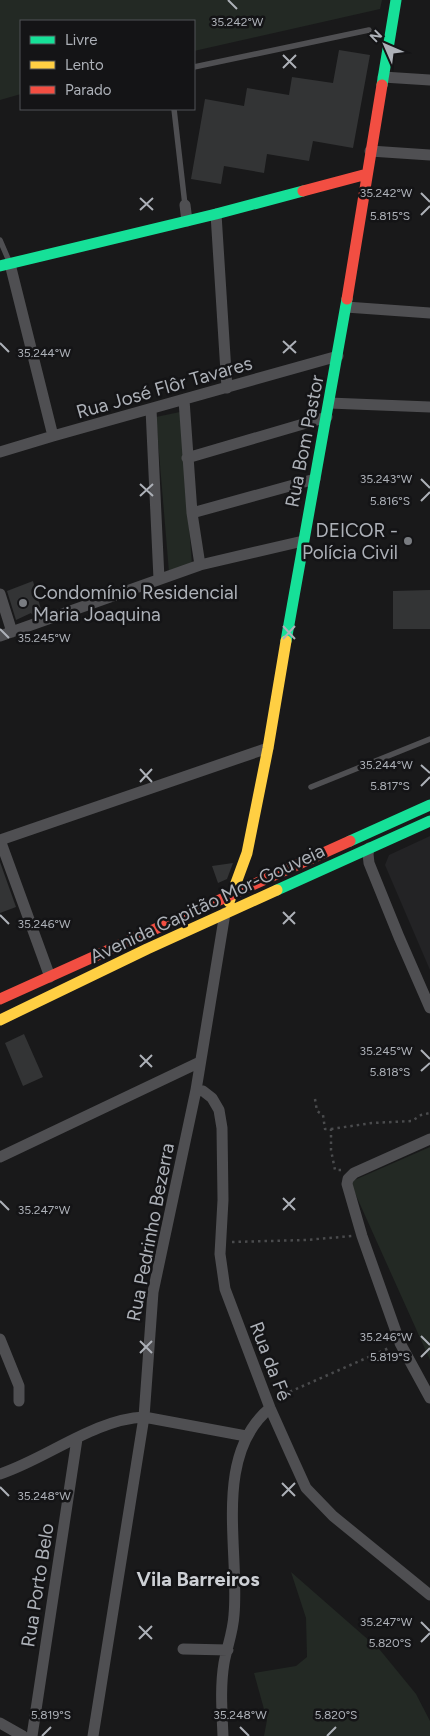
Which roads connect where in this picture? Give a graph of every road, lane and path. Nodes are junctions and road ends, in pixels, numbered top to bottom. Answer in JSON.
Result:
{"nodes":[{"id":1,"x":396,"y":0,"type":"edge"},
{"id":2,"x":370,"y":30,"type":"dead end"},
{"id":3,"x":195,"y":67,"type":"edge"},
{"id":4,"x":383,"y":77,"type":"junction"},
{"id":5,"x":430,"y":80,"type":"edge"},
{"id":6,"x":174,"y":110,"type":"edge"},
{"id":7,"x":370,"y":151,"type":"junction"},
{"id":8,"x":430,"y":155,"type":"edge"},
{"id":9,"x":367,"y":174,"type":"junction"},
{"id":10,"x":185,"y":205,"type":"joint"},
{"id":11,"x":216,"y":214,"type":"junction"},
{"id":12,"x":187,"y":220,"type":"junction"},
{"id":13,"x":0,"y":240,"type":"edge"},
{"id":14,"x":5,"y":265,"type":"edge"},
{"id":15,"x":346,"y":307,"type":"junction"},
{"id":16,"x":430,"y":313,"type":"edge"},
{"id":17,"x":338,"y":356,"type":"junction"},
{"id":18,"x":227,"y":388,"type":"junction"},
{"id":19,"x":184,"y":400,"type":"junction"},
{"id":20,"x":329,"y":403,"type":"junction"},
{"id":21,"x":430,"y":407,"type":"edge"},
{"id":22,"x":151,"y":409,"type":"junction"},
{"id":23,"x":327,"y":417,"type":"junction"},
{"id":24,"x":53,"y":436,"type":"junction"},
{"id":25,"x":0,"y":452,"type":"edge"},
{"id":26,"x":188,"y":458,"type":"junction"},
{"id":27,"x":315,"y":479,"type":"junction"},
{"id":28,"x":192,"y":513,"type":"junction"},
{"id":29,"x":303,"y":541,"type":"junction"},
{"id":30,"x":200,"y":564,"type":"junction"},
{"id":31,"x":159,"y":580,"type":"junction"},
{"id":32,"x":0,"y":594,"type":"edge"},
{"id":33,"x":12,"y":632,"type":"junction"},
{"id":34,"x":0,"y":636,"type":"edge"},
{"id":35,"x":430,"y":739,"type":"edge"},
{"id":36,"x":268,"y":748,"type":"junction"},
{"id":37,"x":311,"y":787,"type":"dead end"},
{"id":38,"x":430,"y":805,"type":"edge"},
{"id":39,"x":430,"y":821,"type":"edge"},
{"id":40,"x":0,"y":840,"type":"edge"},
{"id":41,"x":369,"y":848,"type":"junction"},
{"id":42,"x":232,"y":895,"type":"junction"},
{"id":43,"x":225,"y":913,"type":"junction"},
{"id":44,"x":50,"y":976,"type":"junction"},
{"id":45,"x":0,"y":999,"type":"edge"},
{"id":46,"x":430,"y":1008,"type":"edge"},
{"id":47,"x":0,"y":1020,"type":"edge"},
{"id":48,"x":200,"y":1062,"type":"junction"},
{"id":49,"x":196,"y":1090,"type":"junction"},
{"id":50,"x":315,"y":1100,"type":"dead end"},
{"id":51,"x":430,"y":1113,"type":"edge"},
{"id":52,"x":331,"y":1129,"type":"junction"},
{"id":53,"x":430,"y":1140,"type":"edge"},
{"id":54,"x":0,"y":1156,"type":"edge"},
{"id":55,"x":347,"y":1180,"type":"junction"},
{"id":56,"x":362,"y":1236,"type":"junction"},
{"id":57,"x":221,"y":1242,"type":"junction"},
{"id":58,"x":0,"y":1339,"type":"edge"},
{"id":59,"x":400,"y":1343,"type":"junction"},
{"id":60,"x":430,"y":1398,"type":"edge"},
{"id":61,"x":19,"y":1401,"type":"dead end"},
{"id":62,"x":269,"y":1405,"type":"junction"},
{"id":63,"x":144,"y":1417,"type":"junction"},
{"id":64,"x":246,"y":1436,"type":"junction"},
{"id":65,"x":77,"y":1439,"type":"junction"},
{"id":66,"x":1,"y":1477,"type":"edge"},
{"id":67,"x":430,"y":1595,"type":"edge"},
{"id":68,"x":183,"y":1649,"type":"dead end"},
{"id":69,"x":228,"y":1650,"type":"junction"},
{"id":70,"x":0,"y":1723,"type":"edge"},
{"id":71,"x":23,"y":1736,"type":"edge"},
{"id":72,"x":32,"y":1736,"type":"edge"},
{"id":73,"x":93,"y":1736,"type":"edge"},
{"id":74,"x":223,"y":1736,"type":"edge"}],
"edges":[{"from":1,"to":4,"type":"main road","name":"Rua Bom Pastor"},
{"from":2,"to":3,"type":"lane"},
{"from":4,"to":5,"type":"street"},
{"from":4,"to":7,"type":"main road","name":"Rua Bom Pastor"},
{"from":6,"to":10,"type":"lane"},
{"from":7,"to":8,"type":"street"},
{"from":7,"to":9,"type":"main road","name":"Rua Bom Pastor"},
{"from":9,"to":11,"type":"main road"},
{"from":9,"to":15,"type":"main road","name":"Rua Bom Pastor"},
{"from":10,"to":12,"type":"street"},
{"from":11,"to":12,"type":"main road"},
{"from":11,"to":18,"type":"street"},
{"from":12,"to":14,"type":"main road"},
{"from":13,"to":14,"type":"lane"},
{"from":14,"to":24,"type":"street"},
{"from":15,"to":16,"type":"street"},
{"from":15,"to":17,"type":"main road","name":"Rua Bom Pastor"},
{"from":17,"to":18,"type":"street","name":"Rua José Flôr Tavares"},
{"from":17,"to":20,"type":"main road","name":"Rua Bom Pastor"},
{"from":18,"to":19,"type":"street","name":"Rua José Flôr Tavares"},
{"from":19,"to":22,"type":"street","name":"Rua José Flôr Tavares"},
{"from":19,"to":26,"type":"street"},
{"from":20,"to":21,"type":"street"},
{"from":20,"to":23,"type":"main road","name":"Rua Bom Pastor"},
{"from":22,"to":24,"type":"street","name":"Rua José Flôr Tavares"},
{"from":22,"to":31,"type":"street"},
{"from":23,"to":26,"type":"street"},
{"from":23,"to":27,"type":"main road","name":"Rua Bom Pastor"},
{"from":24,"to":25,"type":"street","name":"Rua José Flôr Tavares"},
{"from":26,"to":28,"type":"street"},
{"from":27,"to":28,"type":"street"},
{"from":27,"to":29,"type":"main road","name":"Rua Bom Pastor"},
{"from":28,"to":30,"type":"street"},
{"from":29,"to":30,"type":"street"},
{"from":29,"to":36,"type":"main road","name":"Rua Bom Pastor"},
{"from":30,"to":31,"type":"street"},
{"from":31,"to":33,"type":"street"},
{"from":32,"to":33,"type":"street"},
{"from":33,"to":34,"type":"street"},
{"from":35,"to":37,"type":"lane"},
{"from":36,"to":40,"type":"street"},
{"from":36,"to":42,"type":"main road","name":"Rua Bom Pastor"},
{"from":38,"to":42,"type":"main road","name":"Avenida Capitão Mor-Gouveia"},
{"from":39,"to":41,"type":"main road","name":"Avenida Capitão Mor-Gouveia"},
{"from":40,"to":44,"type":"street"},
{"from":41,"to":43,"type":"main road","name":"Avenida Capitão Mor-Gouveia"},
{"from":41,"to":46,"type":"street"},
{"from":42,"to":43,"type":"main road","name":"Rua Bom Pastor"},
{"from":42,"to":44,"type":"main road","name":"Avenida Capitão Mor-Gouveia"},
{"from":43,"to":47,"type":"main road","name":"Avenida Capitão Mor-Gouveia"},
{"from":43,"to":48,"type":"street","name":"Rua Pedrinho Bezerra"},
{"from":44,"to":45,"type":"main road","name":"Avenida Capitão Mor-Gouveia"},
{"from":48,"to":49,"type":"street","name":"Rua Pedrinho Bezerra"},
{"from":48,"to":54,"type":"street"},
{"from":49,"to":57,"type":"street","name":"Rua da Fé"},
{"from":49,"to":63,"type":"street","name":"Rua Pedrinho Bezerra"},
{"from":50,"to":52,"type":"path"},
{"from":51,"to":52,"type":"path"},
{"from":52,"to":55,"type":"path"},
{"from":53,"to":55,"type":"street"},
{"from":55,"to":56,"type":"street"},
{"from":56,"to":57,"type":"path"},
{"from":56,"to":59,"type":"street"},
{"from":57,"to":62,"type":"street","name":"Rua da Fé"},
{"from":58,"to":61,"type":"street"},
{"from":59,"to":60,"type":"street"},
{"from":59,"to":62,"type":"path"},
{"from":62,"to":64,"type":"street"},
{"from":62,"to":67,"type":"street","name":"Rua da Fé"},
{"from":63,"to":64,"type":"street"},
{"from":63,"to":65,"type":"street"},
{"from":63,"to":73,"type":"street","name":"Rua Pedrinho Bezerra"},
{"from":64,"to":69,"type":"street"},
{"from":65,"to":66,"type":"street"},
{"from":65,"to":72,"type":"street","name":"Rua Porto Belo"},
{"from":68,"to":69,"type":"street"},
{"from":69,"to":74,"type":"street"},
{"from":70,"to":71,"type":"street"}]}
